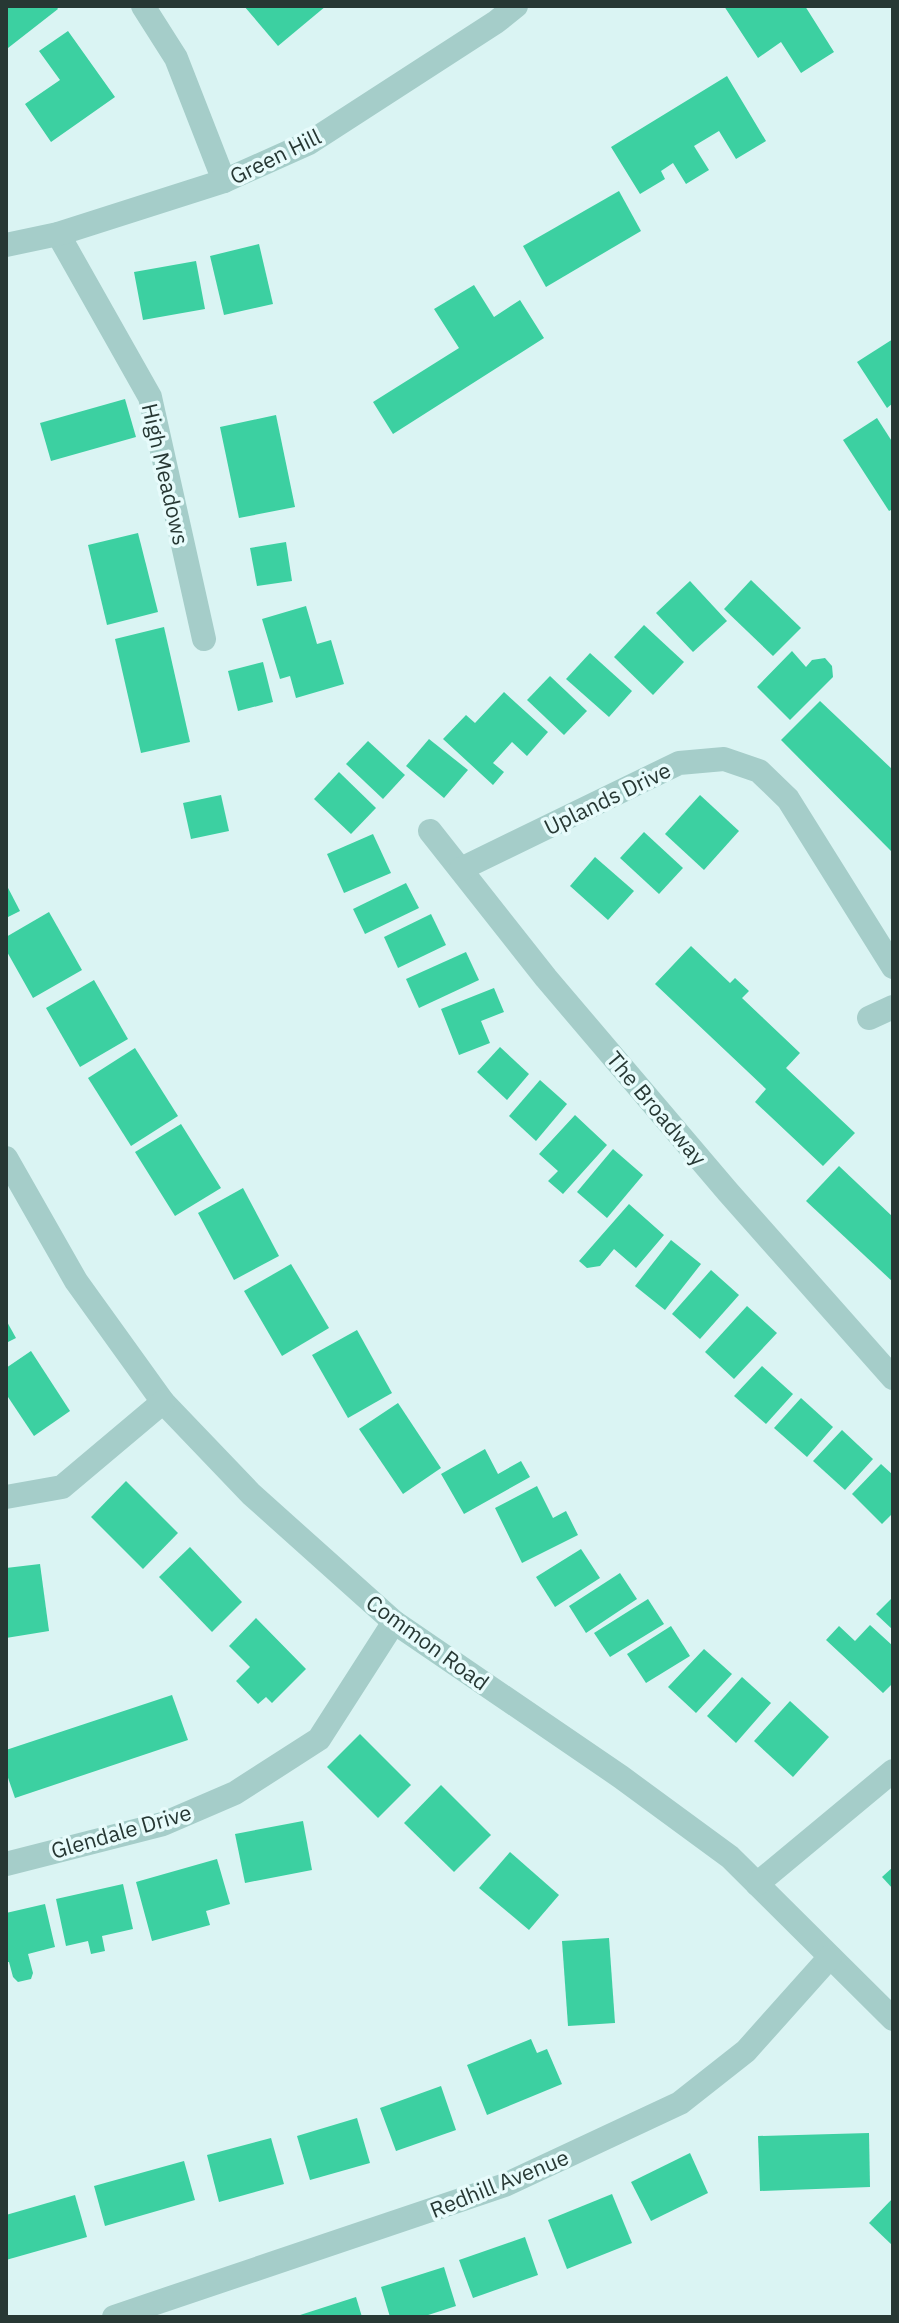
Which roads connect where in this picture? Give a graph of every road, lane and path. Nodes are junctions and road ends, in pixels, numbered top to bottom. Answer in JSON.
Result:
{"nodes":[{"id":1,"x":143,"y":6,"type":"edge"},
{"id":2,"x":516,"y":6,"type":"edge"},
{"id":3,"x":224,"y":181,"type":"junction"},
{"id":4,"x":58,"y":234,"type":"junction"},
{"id":5,"x":6,"y":245,"type":"edge"},
{"id":6,"x":204,"y":639,"type":"dead end"},
{"id":7,"x":430,"y":831,"type":"dead end"},
{"id":8,"x":461,"y":869,"type":"junction"},
{"id":9,"x":893,"y":967,"type":"edge"},
{"id":10,"x":893,"y":1007,"type":"edge"},
{"id":11,"x":869,"y":1018,"type":"dead end"},
{"id":12,"x":6,"y":1158,"type":"edge"},
{"id":13,"x":893,"y":1378,"type":"edge"},
{"id":14,"x":163,"y":1402,"type":"junction"},
{"id":15,"x":6,"y":1497,"type":"edge"},
{"id":16,"x":394,"y":1622,"type":"junction"},
{"id":17,"x":893,"y":1771,"type":"edge"},
{"id":18,"x":6,"y":1864,"type":"edge"},
{"id":19,"x":757,"y":1884,"type":"junction"},
{"id":20,"x":830,"y":1957,"type":"junction"},
{"id":21,"x":893,"y":2019,"type":"edge"},
{"id":22,"x":114,"y":2317,"type":"edge"}],
"edges":[{"from":1,"to":3,"type":"street"},
{"from":2,"to":3,"type":"street","name":"Green Hill"},
{"from":3,"to":4,"type":"street","name":"Green Hill"},
{"from":4,"to":5,"type":"street","name":"Green Hill"},
{"from":4,"to":6,"type":"street","name":"High Meadows"},
{"from":7,"to":8,"type":"street","name":"The Broadway"},
{"from":8,"to":9,"type":"street","name":"Uplands Drive"},
{"from":8,"to":13,"type":"street","name":"The Broadway"},
{"from":10,"to":11,"type":"street"},
{"from":12,"to":14,"type":"street","name":"Common Road"},
{"from":14,"to":15,"type":"street"},
{"from":14,"to":16,"type":"street","name":"Common Road"},
{"from":16,"to":18,"type":"street","name":"Glendale Drive"},
{"from":16,"to":19,"type":"street","name":"Common Road"},
{"from":17,"to":19,"type":"street"},
{"from":19,"to":20,"type":"street","name":"Common Road"},
{"from":20,"to":21,"type":"street","name":"Common Road"},
{"from":20,"to":22,"type":"street","name":"Redhill Avenue"}]}
